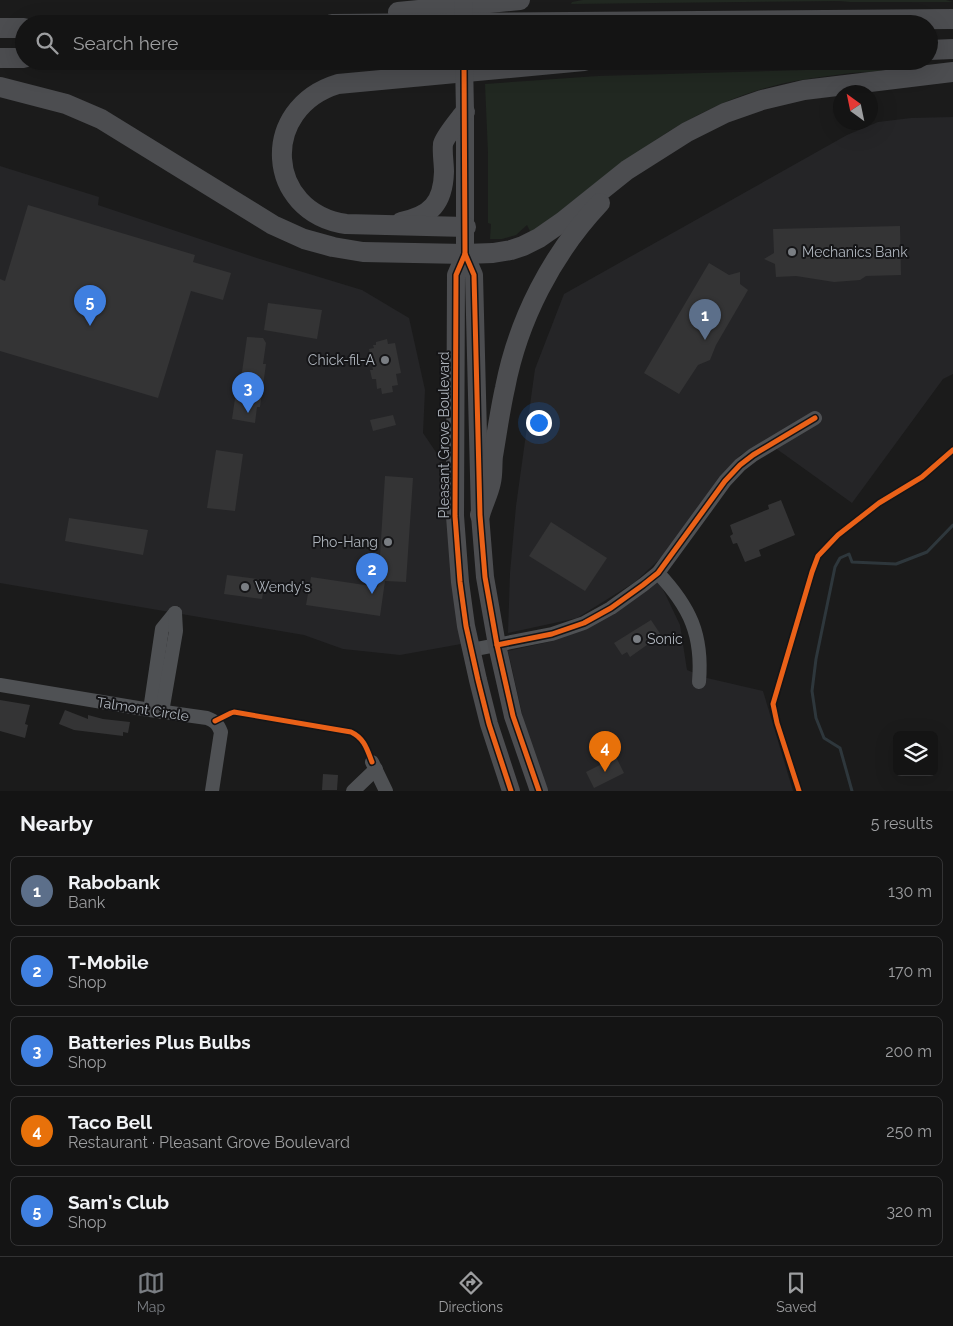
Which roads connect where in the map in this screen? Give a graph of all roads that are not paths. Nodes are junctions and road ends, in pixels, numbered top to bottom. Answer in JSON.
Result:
{"nodes":[{"id":1,"x":464,"y":0,"type":"edge"},
{"id":2,"x":520,"y":0,"type":"edge"},
{"id":3,"x":377,"y":15,"type":"edge"},
{"id":4,"x":464,"y":15,"type":"edge"},
{"id":5,"x":938,"y":19,"type":"edge"},
{"id":6,"x":953,"y":19,"type":"edge"},
{"id":7,"x":0,"y":28,"type":"edge"},
{"id":8,"x":15,"y":28,"type":"edge"},
{"id":9,"x":953,"y":49,"type":"edge"},
{"id":10,"x":938,"y":50,"type":"edge"},
{"id":11,"x":0,"y":58,"type":"edge"},
{"id":12,"x":15,"y":58,"type":"edge"},
{"id":13,"x":464,"y":70,"type":"edge"},
{"id":14,"x":488,"y":70,"type":"edge"},
{"id":15,"x":953,"y":72,"type":"edge"},
{"id":16,"x":0,"y":87,"type":"edge"},
{"id":17,"x":465,"y":112,"type":"junction"},
{"id":18,"x":649,"y":156,"type":"junction"},
{"id":19,"x":385,"y":224,"type":"junction"},
{"id":20,"x":466,"y":227,"type":"junction"},
{"id":21,"x":465,"y":254,"type":"junction"},
{"id":22,"x":815,"y":418,"type":"dead end"},
{"id":23,"x":480,"y":515,"type":"junction"},
{"id":24,"x":658,"y":573,"type":"junction"},
{"id":25,"x":496,"y":645,"type":"junction"},
{"id":26,"x":471,"y":650,"type":"junction"},
{"id":27,"x":699,"y":682,"type":"dead end"},
{"id":28,"x":0,"y":685,"type":"edge"},
{"id":29,"x":156,"y":711,"type":"junction"},
{"id":30,"x":212,"y":791,"type":"edge"},
{"id":31,"x":353,"y":791,"type":"edge"},
{"id":32,"x":386,"y":791,"type":"edge"},
{"id":33,"x":511,"y":791,"type":"edge"},
{"id":34,"x":539,"y":791,"type":"edge"}],
"edges":[{"from":1,"to":4,"type":"main road","bridge":true},
{"from":2,"to":3,"type":"highway"},
{"from":5,"to":6,"type":"highway"},
{"from":7,"to":8,"type":"highway"},
{"from":9,"to":10,"type":"highway"},
{"from":11,"to":12,"type":"highway"},
{"from":13,"to":17,"type":"main road","name":"Pleasant Grove Boulevard","bridge":true},
{"from":14,"to":19,"type":"highway"},
{"from":15,"to":18,"type":"highway"},
{"from":16,"to":21,"type":"highway"},
{"from":17,"to":19,"type":"highway"},
{"from":17,"to":20,"type":"main road","name":"Pleasant Grove Boulevard"},
{"from":18,"to":21,"type":"highway"},
{"from":18,"to":23,"type":"highway"},
{"from":19,"to":20,"type":"highway"},
{"from":20,"to":21,"type":"main road","name":"Pleasant Grove Boulevard"},
{"from":21,"to":23,"type":"main road","name":"Pleasant Grove Boulevard"},
{"from":21,"to":26,"type":"main road","name":"Pleasant Grove Boulevard"},
{"from":22,"to":24,"type":"street"},
{"from":23,"to":25,"type":"main road","name":"Pleasant Grove Boulevard"},
{"from":24,"to":25,"type":"street"},
{"from":24,"to":27,"type":"street"},
{"from":25,"to":26,"type":"street"},
{"from":25,"to":34,"type":"main road","name":"Pleasant Grove Boulevard"},
{"from":26,"to":33,"type":"main road","name":"Pleasant Grove Boulevard"},
{"from":28,"to":29,"type":"street","name":"Talmont Circle"},
{"from":29,"to":29,"type":"street"},
{"from":29,"to":30,"type":"street","name":"Talmont Circle"},
{"from":31,"to":32,"type":"street"}]}
